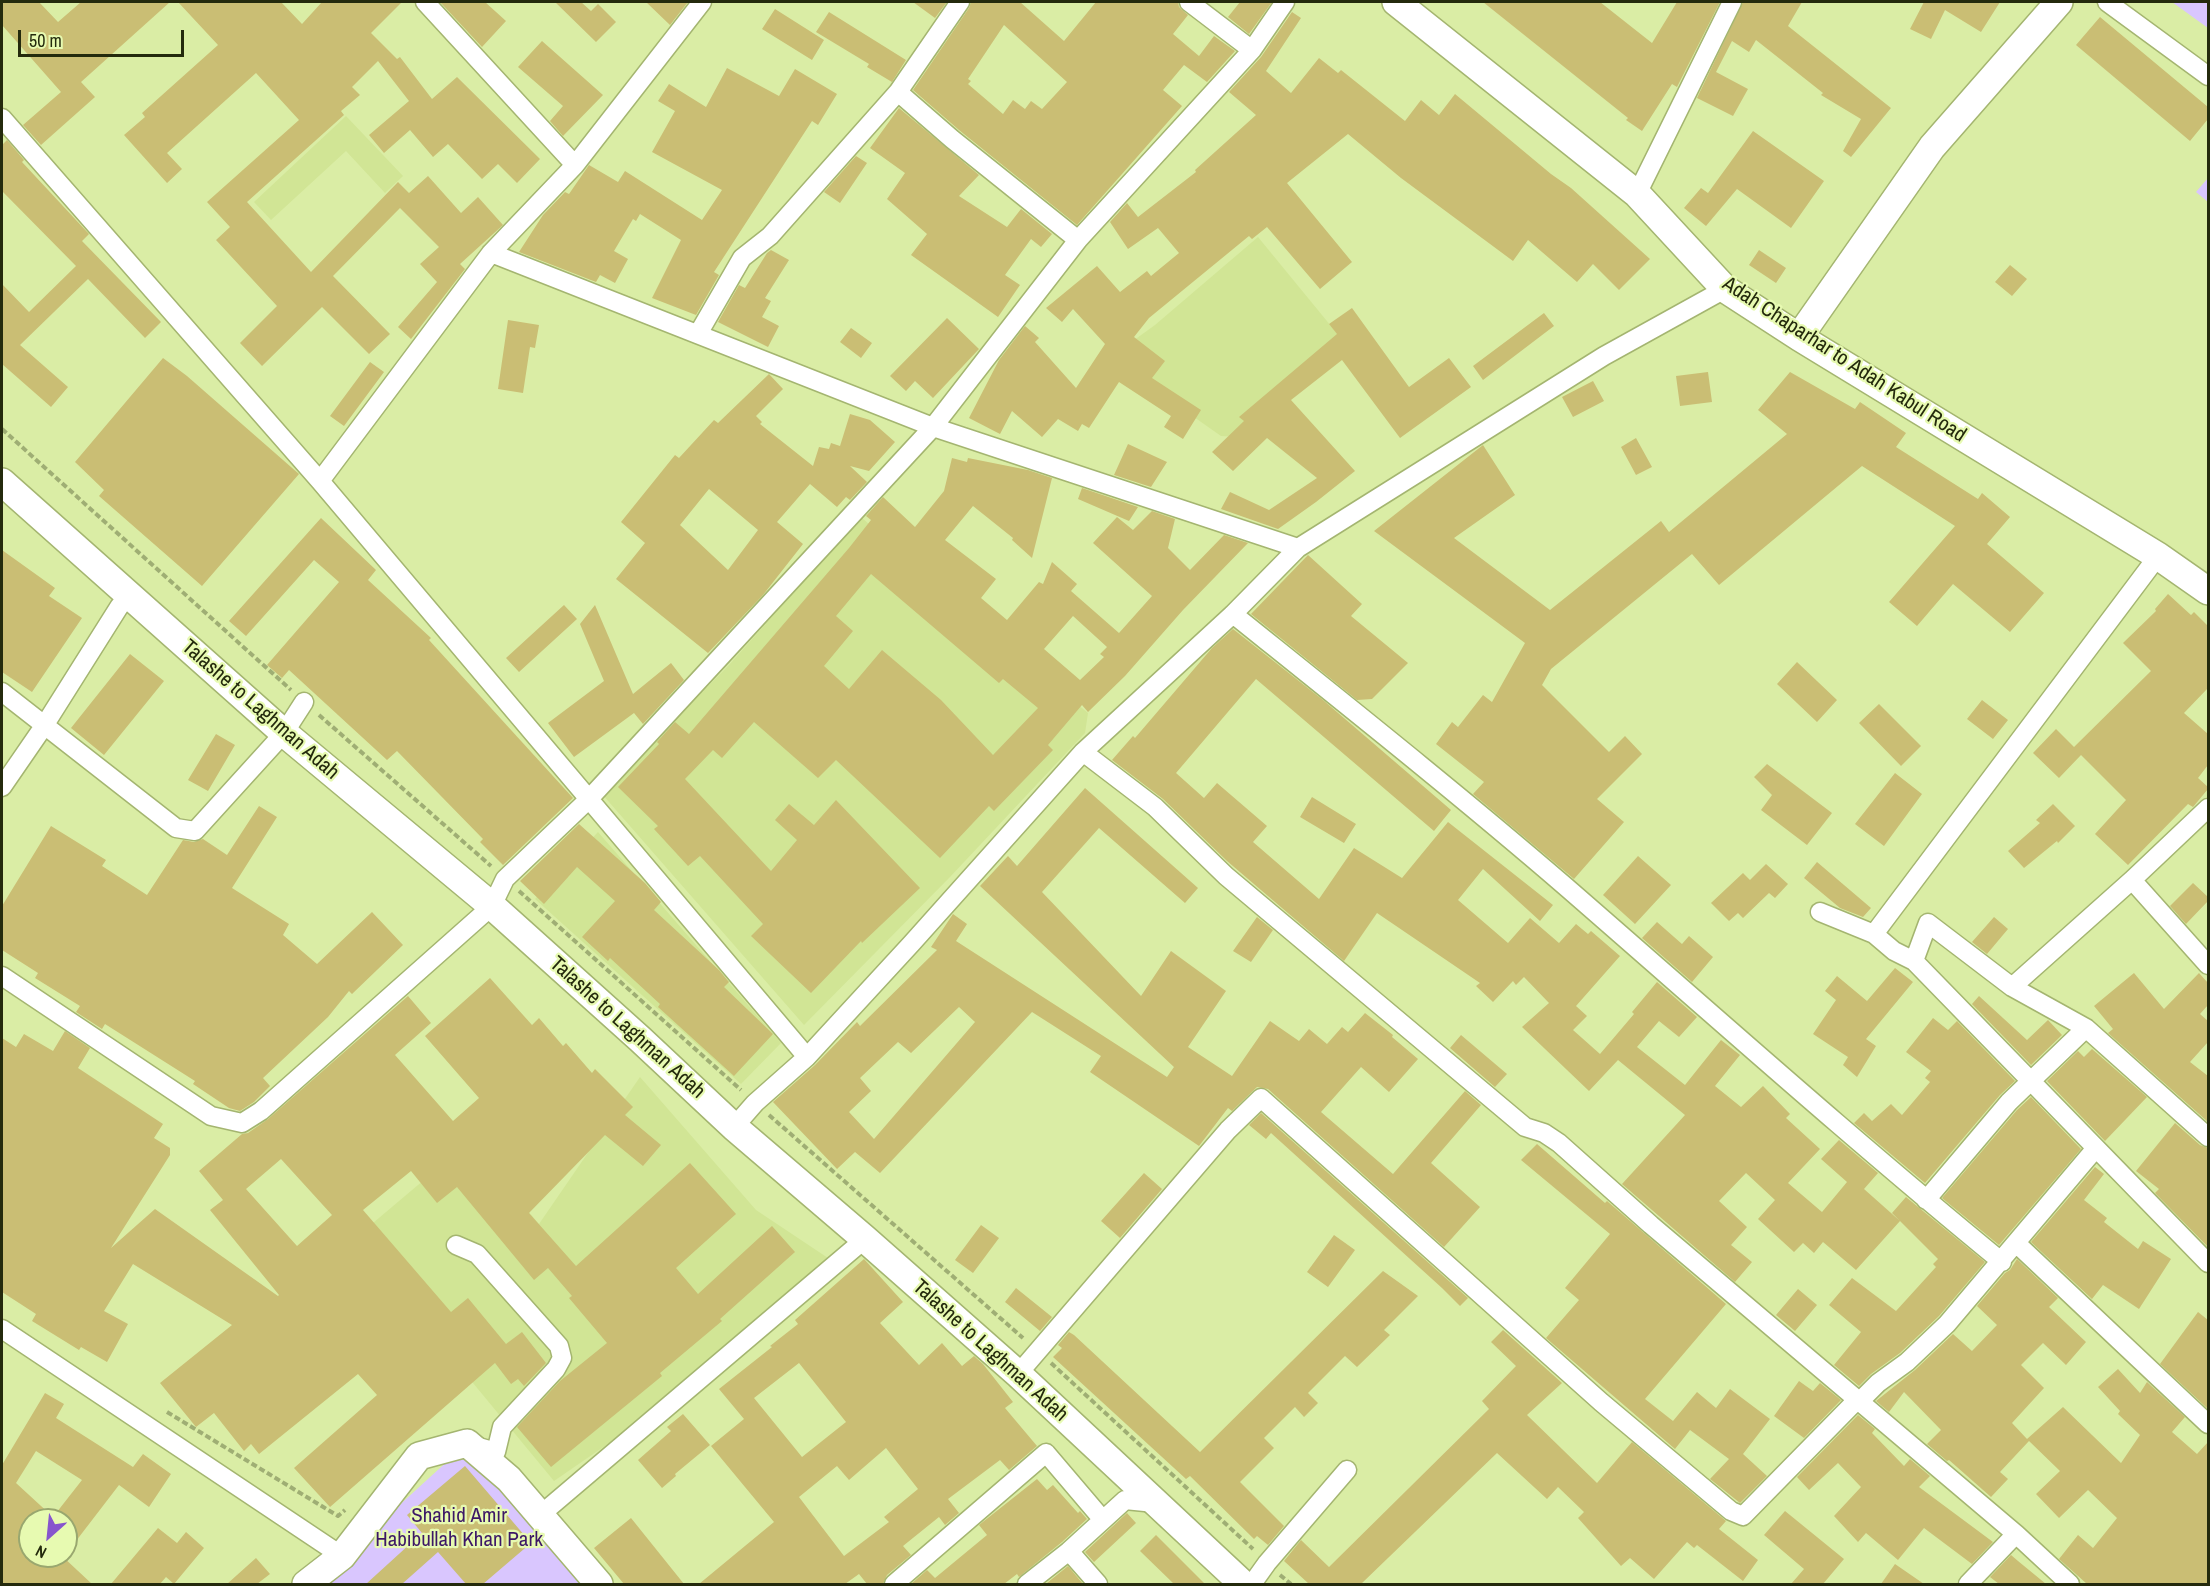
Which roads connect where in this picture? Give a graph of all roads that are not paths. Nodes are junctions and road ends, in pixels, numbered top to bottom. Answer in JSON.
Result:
{"nodes":[{"id":1,"x":425,"y":2,"type":"edge"},
{"id":2,"x":702,"y":2,"type":"edge"},
{"id":3,"x":960,"y":2,"type":"edge"},
{"id":4,"x":1189,"y":2,"type":"edge"},
{"id":5,"x":1285,"y":2,"type":"edge"},
{"id":6,"x":1396,"y":2,"type":"edge"},
{"id":7,"x":1732,"y":2,"type":"edge"},
{"id":8,"x":2059,"y":2,"type":"edge"},
{"id":9,"x":2107,"y":2,"type":"edge"},
{"id":10,"x":1252,"y":50,"type":"junction"},
{"id":11,"x":2208,"y":76,"type":"edge"},
{"id":12,"x":897,"y":92,"type":"junction"},
{"id":13,"x":2,"y":117,"type":"edge"},
{"id":14,"x":575,"y":165,"type":"junction"},
{"id":15,"x":1637,"y":194,"type":"junction"},
{"id":16,"x":1078,"y":240,"type":"junction"},
{"id":17,"x":491,"y":253,"type":"junction"},
{"id":18,"x":1725,"y":289,"type":"junction"},
{"id":19,"x":698,"y":334,"type":"junction"},
{"id":20,"x":1799,"y":337,"type":"junction"},
{"id":21,"x":933,"y":427,"type":"junction"},
{"id":22,"x":320,"y":481,"type":"junction"},
{"id":23,"x":2,"y":482,"type":"edge"},
{"id":24,"x":1298,"y":548,"type":"junction"},
{"id":25,"x":2158,"y":556,"type":"junction"},
{"id":26,"x":2208,"y":591,"type":"edge"},
{"id":27,"x":129,"y":595,"type":"junction"},
{"id":28,"x":1233,"y":614,"type":"junction"},
{"id":29,"x":2,"y":692,"type":"edge"},
{"id":30,"x":304,"y":702,"type":"road end"},
{"id":31,"x":44,"y":726,"type":"junction"},
{"id":32,"x":284,"y":733,"type":"junction"},
{"id":33,"x":1083,"y":752,"type":"junction"},
{"id":34,"x":2,"y":787,"type":"edge"},
{"id":35,"x":588,"y":800,"type":"junction"},
{"id":36,"x":2208,"y":808,"type":"edge"},
{"id":37,"x":2132,"y":880,"type":"junction"},
{"id":38,"x":492,"y":906,"type":"junction"},
{"id":39,"x":1820,"y":912,"type":"dead end"},
{"id":40,"x":1874,"y":934,"type":"junction"},
{"id":41,"x":1914,"y":961,"type":"junction"},
{"id":42,"x":2208,"y":965,"type":"edge"},
{"id":43,"x":2,"y":976,"type":"edge"},
{"id":44,"x":2012,"y":987,"type":"junction"},
{"id":45,"x":2086,"y":1028,"type":"junction"},
{"id":46,"x":807,"y":1057,"type":"junction"},
{"id":47,"x":2030,"y":1080,"type":"junction"},
{"id":48,"x":734,"y":1127,"type":"junction"},
{"id":49,"x":2208,"y":1137,"type":"edge"},
{"id":50,"x":2096,"y":1148,"type":"junction"},
{"id":51,"x":1926,"y":1200,"type":"junction"},
{"id":52,"x":865,"y":1239,"type":"junction"},
{"id":53,"x":2016,"y":1243,"type":"junction"},
{"id":54,"x":456,"y":1245,"type":"dead end"},
{"id":55,"x":2001,"y":1262,"type":"junction"},
{"id":56,"x":2208,"y":1263,"type":"edge"},
{"id":57,"x":2,"y":1329,"type":"edge"},
{"id":58,"x":1018,"y":1374,"type":"junction"},
{"id":59,"x":1860,"y":1401,"type":"junction"},
{"id":60,"x":2208,"y":1425,"type":"edge"},
{"id":61,"x":467,"y":1443,"type":"junction"},
{"id":62,"x":1347,"y":1470,"type":"dead end"},
{"id":63,"x":1155,"y":1503,"type":"junction"},
{"id":64,"x":539,"y":1516,"type":"junction"},
{"id":65,"x":2016,"y":1534,"type":"junction"},
{"id":66,"x":1069,"y":1551,"type":"junction"},
{"id":67,"x":342,"y":1556,"type":"junction"},
{"id":68,"x":306,"y":1584,"type":"edge"},
{"id":69,"x":599,"y":1584,"type":"edge"},
{"id":70,"x":894,"y":1584,"type":"edge"},
{"id":71,"x":1027,"y":1584,"type":"edge"},
{"id":72,"x":1098,"y":1584,"type":"edge"},
{"id":73,"x":1243,"y":1584,"type":"edge"},
{"id":74,"x":1252,"y":1584,"type":"edge"},
{"id":75,"x":1968,"y":1584,"type":"edge"},
{"id":76,"x":2070,"y":1584,"type":"edge"}],
"edges":[{"from":1,"to":14,"type":"street"},
{"from":2,"to":14,"type":"street"},
{"from":3,"to":12,"type":"street"},
{"from":4,"to":10,"type":"street"},
{"from":5,"to":10,"type":"street"},
{"from":6,"to":15,"type":"main road","name":"Adah Chaparhar to Adah Kabul Road"},
{"from":7,"to":15,"type":"street"},
{"from":8,"to":20,"type":"main road"},
{"from":9,"to":11,"type":"street"},
{"from":10,"to":16,"type":"street"},
{"from":12,"to":16,"type":"street"},
{"from":12,"to":19,"type":"street"},
{"from":13,"to":22,"type":"street"},
{"from":14,"to":17,"type":"street"},
{"from":15,"to":18,"type":"main road","name":"Adah Chaparhar to Adah Kabul Road"},
{"from":16,"to":21,"type":"street"},
{"from":17,"to":19,"type":"street"},
{"from":17,"to":22,"type":"street"},
{"from":18,"to":20,"type":"main road","name":"Adah Chaparhar to Adah Kabul Road"},
{"from":18,"to":24,"type":"street"},
{"from":19,"to":21,"type":"street"},
{"from":20,"to":25,"type":"main road","name":"Adah Chaparhar to Adah Kabul Road"},
{"from":21,"to":24,"type":"street"},
{"from":21,"to":35,"type":"street"},
{"from":22,"to":35,"type":"street"},
{"from":23,"to":27,"type":"main road","name":"Talashe to Laghman Adah"},
{"from":24,"to":28,"type":"street"},
{"from":25,"to":26,"type":"main road","name":"Adah Chaparhar to Adah Kabul Road"},
{"from":25,"to":40,"type":"street"},
{"from":27,"to":31,"type":"street"},
{"from":27,"to":32,"type":"main road","name":"Talashe to Laghman Adah"},
{"from":28,"to":33,"type":"street"},
{"from":28,"to":51,"type":"street"},
{"from":29,"to":31,"type":"street"},
{"from":30,"to":32,"type":"street"},
{"from":31,"to":32,"type":"street"},
{"from":31,"to":34,"type":"street"},
{"from":32,"to":38,"type":"main road","name":"Talashe to Laghman Adah"},
{"from":33,"to":46,"type":"street"},
{"from":33,"to":59,"type":"street"},
{"from":35,"to":38,"type":"street"},
{"from":35,"to":46,"type":"street"},
{"from":36,"to":37,"type":"street"},
{"from":37,"to":42,"type":"street"},
{"from":37,"to":44,"type":"street"},
{"from":38,"to":43,"type":"street"},
{"from":38,"to":48,"type":"main road","name":"Talashe to Laghman Adah"},
{"from":39,"to":40,"type":"street"},
{"from":40,"to":41,"type":"street"},
{"from":41,"to":44,"type":"street"},
{"from":41,"to":47,"type":"street"},
{"from":44,"to":45,"type":"street"},
{"from":45,"to":47,"type":"street"},
{"from":45,"to":49,"type":"street"},
{"from":46,"to":48,"type":"street"},
{"from":47,"to":50,"type":"street"},
{"from":47,"to":51,"type":"street"},
{"from":48,"to":52,"type":"main road","name":"Talashe to Laghman Adah"},
{"from":50,"to":53,"type":"street"},
{"from":50,"to":56,"type":"street"},
{"from":51,"to":55,"type":"street"},
{"from":52,"to":58,"type":"main road","name":"Talashe to Laghman Adah"},
{"from":52,"to":64,"type":"street"},
{"from":53,"to":55,"type":"street"},
{"from":53,"to":60,"type":"street"},
{"from":54,"to":61,"type":"street"},
{"from":55,"to":59,"type":"street"},
{"from":57,"to":67,"type":"street"},
{"from":58,"to":59,"type":"street"},
{"from":58,"to":63,"type":"main road","name":"Talashe to Laghman Adah"},
{"from":59,"to":65,"type":"street"},
{"from":61,"to":64,"type":"main road"},
{"from":61,"to":67,"type":"main road"},
{"from":62,"to":74,"type":"street"},
{"from":63,"to":66,"type":"street"},
{"from":63,"to":73,"type":"main road","name":"Talashe to Laghman Adah"},
{"from":64,"to":69,"type":"main road"},
{"from":65,"to":75,"type":"street"},
{"from":65,"to":76,"type":"street"},
{"from":66,"to":70,"type":"street"},
{"from":66,"to":71,"type":"street"},
{"from":66,"to":72,"type":"street"},
{"from":67,"to":68,"type":"main road"}]}
